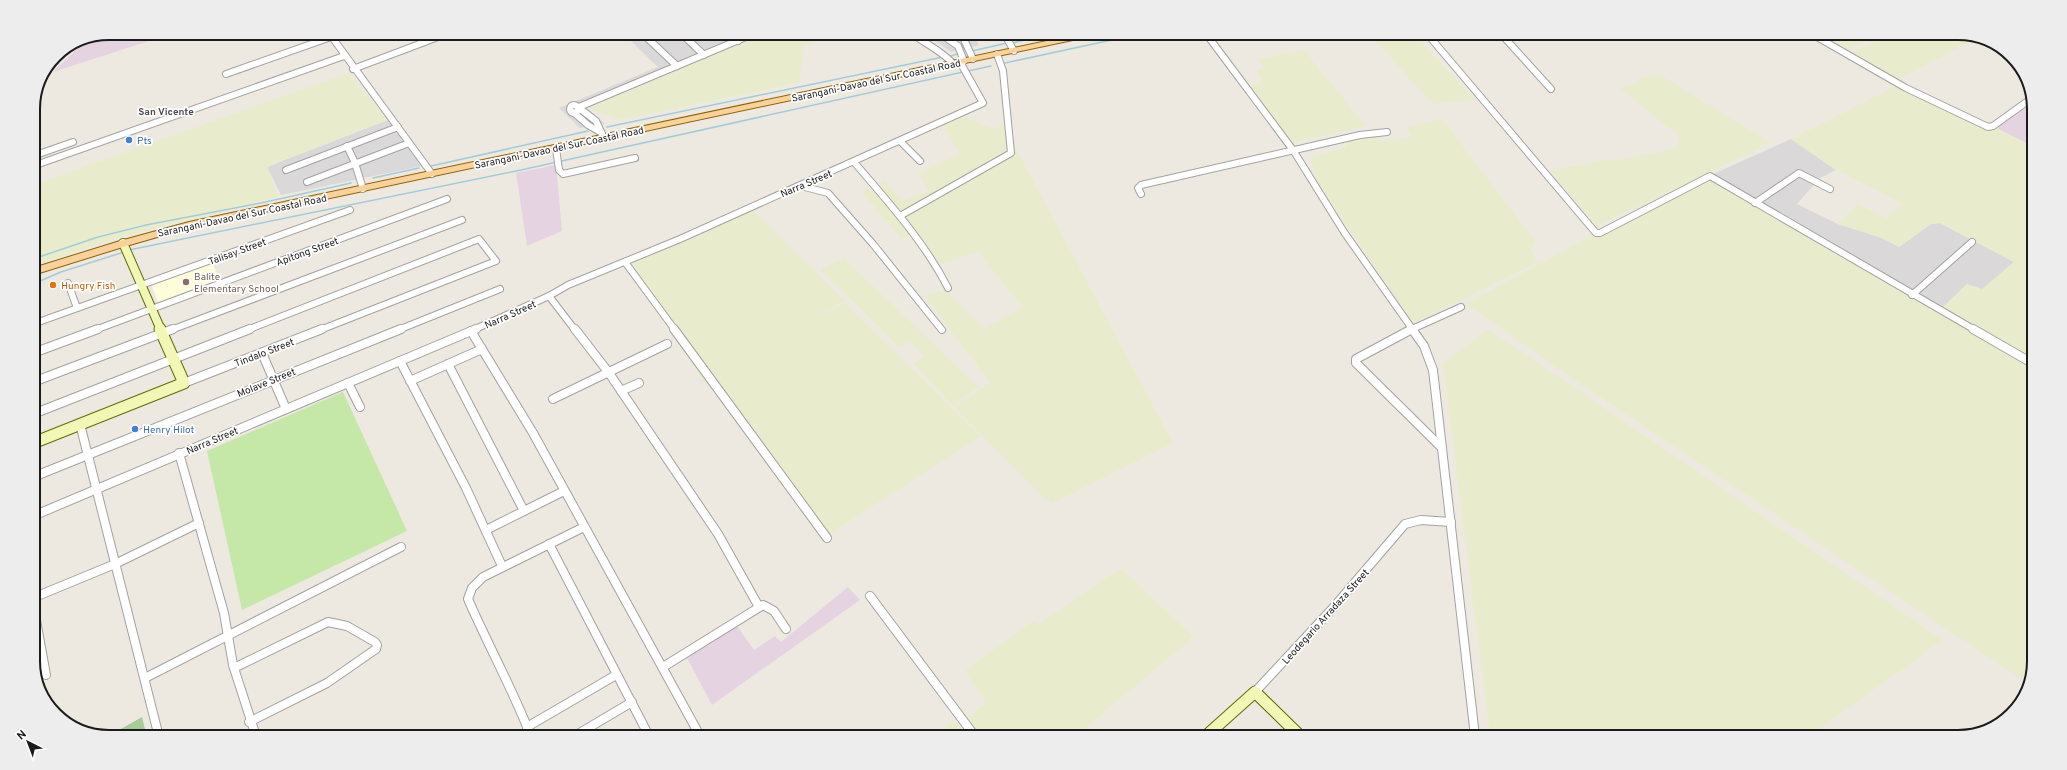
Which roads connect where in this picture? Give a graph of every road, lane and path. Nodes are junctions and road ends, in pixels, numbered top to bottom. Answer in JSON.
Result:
{"nodes":[{"id":1,"x":317,"y":40,"type":"edge"},
{"id":2,"x":333,"y":40,"type":"edge"},
{"id":3,"x":431,"y":40,"type":"edge"},
{"id":4,"x":650,"y":40,"type":"edge"},
{"id":5,"x":688,"y":40,"type":"edge"},
{"id":6,"x":921,"y":40,"type":"edge"},
{"id":7,"x":949,"y":40,"type":"edge"},
{"id":8,"x":964,"y":40,"type":"edge"},
{"id":9,"x":1008,"y":40,"type":"edge"},
{"id":10,"x":1064,"y":40,"type":"edge"},
{"id":11,"x":1211,"y":40,"type":"edge"},
{"id":12,"x":1432,"y":40,"type":"edge"},
{"id":13,"x":1507,"y":40,"type":"edge"},
{"id":14,"x":1821,"y":40,"type":"edge"},
{"id":15,"x":738,"y":41,"type":"edge"},
{"id":16,"x":967,"y":45,"type":"junction"},
{"id":17,"x":958,"y":46,"type":"junction"},
{"id":18,"x":1014,"y":51,"type":"junction"},
{"id":19,"x":997,"y":54,"type":"junction"},
{"id":20,"x":704,"y":55,"type":"junction"},
{"id":21,"x":344,"y":56,"type":"junction"},
{"id":22,"x":963,"y":62,"type":"junction"},
{"id":23,"x":677,"y":66,"type":"junction"},
{"id":24,"x":353,"y":69,"type":"junction"},
{"id":25,"x":226,"y":74,"type":"dead end"},
{"id":26,"x":1551,"y":89,"type":"dead end"},
{"id":27,"x":2027,"y":102,"type":"edge"},
{"id":28,"x":579,"y":108,"type":"junction"},
{"id":29,"x":398,"y":127,"type":"junction"},
{"id":30,"x":1387,"y":132,"type":"dead end"},
{"id":31,"x":602,"y":135,"type":"junction"},
{"id":32,"x":73,"y":142,"type":"dead end"},
{"id":33,"x":901,"y":142,"type":"junction"},
{"id":34,"x":409,"y":143,"type":"junction"},
{"id":35,"x":347,"y":146,"type":"junction"},
{"id":36,"x":556,"y":148,"type":"junction"},
{"id":37,"x":1293,"y":150,"type":"junction"},
{"id":38,"x":40,"y":154,"type":"edge"},
{"id":39,"x":634,"y":158,"type":"dead end"},
{"id":40,"x":920,"y":161,"type":"dead end"},
{"id":41,"x":854,"y":162,"type":"junction"},
{"id":42,"x":355,"y":163,"type":"junction"},
{"id":43,"x":40,"y":164,"type":"edge"},
{"id":44,"x":286,"y":170,"type":"dead end"},
{"id":45,"x":432,"y":174,"type":"junction"},
{"id":46,"x":306,"y":182,"type":"dead end"},
{"id":47,"x":801,"y":186,"type":"junction"},
{"id":48,"x":362,"y":189,"type":"junction"},
{"id":49,"x":1830,"y":189,"type":"dead end"},
{"id":50,"x":1141,"y":194,"type":"dead end"},
{"id":51,"x":447,"y":199,"type":"dead end"},
{"id":52,"x":1755,"y":203,"type":"junction"},
{"id":53,"x":350,"y":210,"type":"dead end"},
{"id":54,"x":900,"y":216,"type":"junction"},
{"id":55,"x":462,"y":220,"type":"dead end"},
{"id":56,"x":1972,"y":242,"type":"dead end"},
{"id":57,"x":126,"y":249,"type":"junction"},
{"id":58,"x":625,"y":262,"type":"junction"},
{"id":59,"x":40,"y":270,"type":"edge"},
{"id":60,"x":68,"y":283,"type":"dead end"},
{"id":61,"x":142,"y":284,"type":"junction"},
{"id":62,"x":948,"y":288,"type":"dead end"},
{"id":63,"x":500,"y":289,"type":"dead end"},
{"id":64,"x":1912,"y":294,"type":"junction"},
{"id":65,"x":549,"y":296,"type":"junction"},
{"id":66,"x":1461,"y":307,"type":"dead end"},
{"id":67,"x":77,"y":308,"type":"junction"},
{"id":68,"x":152,"y":308,"type":"junction"},
{"id":69,"x":40,"y":321,"type":"edge"},
{"id":70,"x":1412,"y":329,"type":"junction"},
{"id":71,"x":942,"y":330,"type":"dead end"},
{"id":72,"x":471,"y":331,"type":"junction"},
{"id":73,"x":162,"y":332,"type":"junction"},
{"id":74,"x":666,"y":344,"type":"dead end"},
{"id":75,"x":40,"y":350,"type":"edge"},
{"id":76,"x":482,"y":350,"type":"junction"},
{"id":77,"x":262,"y":353,"type":"junction"},
{"id":78,"x":174,"y":359,"type":"junction"},
{"id":79,"x":2027,"y":360,"type":"edge"},
{"id":80,"x":400,"y":361,"type":"junction"},
{"id":81,"x":448,"y":364,"type":"junction"},
{"id":82,"x":609,"y":373,"type":"junction"},
{"id":83,"x":40,"y":379,"type":"edge"},
{"id":84,"x":273,"y":380,"type":"junction"},
{"id":85,"x":410,"y":381,"type":"junction"},
{"id":86,"x":184,"y":383,"type":"junction"},
{"id":87,"x":348,"y":383,"type":"junction"},
{"id":88,"x":639,"y":383,"type":"dead end"},
{"id":89,"x":621,"y":391,"type":"junction"},
{"id":90,"x":553,"y":399,"type":"dead end"},
{"id":91,"x":360,"y":407,"type":"dead end"},
{"id":92,"x":286,"y":409,"type":"junction"},
{"id":93,"x":40,"y":411,"type":"edge"},
{"id":94,"x":80,"y":424,"type":"junction"},
{"id":95,"x":40,"y":440,"type":"edge"},
{"id":96,"x":1442,"y":448,"type":"junction"},
{"id":97,"x":179,"y":453,"type":"junction"},
{"id":98,"x":88,"y":454,"type":"junction"},
{"id":99,"x":40,"y":474,"type":"edge"},
{"id":100,"x":97,"y":489,"type":"junction"},
{"id":101,"x":564,"y":491,"type":"junction"},
{"id":102,"x":524,"y":511,"type":"junction"},
{"id":103,"x":40,"y":513,"type":"edge"},
{"id":104,"x":1451,"y":522,"type":"junction"},
{"id":105,"x":199,"y":523,"type":"junction"},
{"id":106,"x":584,"y":527,"type":"junction"},
{"id":107,"x":486,"y":530,"type":"junction"},
{"id":108,"x":827,"y":538,"type":"dead end"},
{"id":109,"x":549,"y":544,"type":"junction"},
{"id":110,"x":401,"y":547,"type":"dead end"},
{"id":111,"x":115,"y":564,"type":"junction"},
{"id":112,"x":502,"y":566,"type":"junction"},
{"id":113,"x":40,"y":595,"type":"edge"},
{"id":114,"x":870,"y":596,"type":"dead end"},
{"id":115,"x":759,"y":607,"type":"junction"},
{"id":116,"x":786,"y":629,"type":"dead end"},
{"id":117,"x":226,"y":637,"type":"junction"},
{"id":118,"x":40,"y":642,"type":"edge"},
{"id":119,"x":663,"y":667,"type":"junction"},
{"id":120,"x":234,"y":668,"type":"junction"},
{"id":121,"x":46,"y":675,"type":"dead end"},
{"id":122,"x":616,"y":675,"type":"junction"},
{"id":123,"x":145,"y":678,"type":"junction"},
{"id":124,"x":1255,"y":692,"type":"junction"},
{"id":125,"x":632,"y":702,"type":"junction"},
{"id":126,"x":249,"y":722,"type":"junction"},
{"id":127,"x":157,"y":730,"type":"edge"},
{"id":128,"x":253,"y":730,"type":"edge"},
{"id":129,"x":528,"y":730,"type":"edge"},
{"id":130,"x":585,"y":730,"type":"edge"},
{"id":131,"x":645,"y":730,"type":"edge"},
{"id":132,"x":697,"y":730,"type":"edge"},
{"id":133,"x":970,"y":730,"type":"edge"},
{"id":134,"x":1212,"y":730,"type":"edge"},
{"id":135,"x":1294,"y":730,"type":"edge"},
{"id":136,"x":1474,"y":730,"type":"edge"}],
"edges":[{"from":1,"to":25,"type":"street"},
{"from":2,"to":21,"type":"street"},
{"from":3,"to":24,"type":"street"},
{"from":4,"to":23,"type":"street"},
{"from":5,"to":20,"type":"street"},
{"from":6,"to":22,"type":"street"},
{"from":7,"to":17,"type":"street"},
{"from":8,"to":16,"type":"street"},
{"from":9,"to":18,"type":"street"},
{"from":10,"to":18,"type":"main road","name":"Sarangani-Davao del Sur Coastal Road"},
{"from":11,"to":37,"type":"street"},
{"from":12,"to":52,"type":"street"},
{"from":13,"to":26,"type":"street"},
{"from":14,"to":27,"type":"street"},
{"from":15,"to":20,"type":"street"},
{"from":16,"to":17,"type":"street"},
{"from":16,"to":22,"type":"street"},
{"from":17,"to":22,"type":"street"},
{"from":18,"to":19,"type":"main road","name":"Sarangani-Davao del Sur Coastal Road"},
{"from":19,"to":22,"type":"main road","name":"Sarangani-Davao del Sur Coastal Road"},
{"from":19,"to":54,"type":"street"},
{"from":20,"to":23,"type":"street"},
{"from":21,"to":24,"type":"street"},
{"from":21,"to":43,"type":"street"},
{"from":22,"to":31,"type":"main road","name":"Sarangani-Davao del Sur Coastal Road"},
{"from":22,"to":33,"type":"street","name":"Narra Street"},
{"from":23,"to":28,"type":"street"},
{"from":24,"to":29,"type":"street"},
{"from":28,"to":31,"type":"street"},
{"from":28,"to":31,"type":"street"},
{"from":29,"to":34,"type":"street"},
{"from":29,"to":35,"type":"street"},
{"from":30,"to":37,"type":"street"},
{"from":31,"to":36,"type":"main road","name":"Sarangani-Davao del Sur Coastal Road"},
{"from":32,"to":38,"type":"street"},
{"from":33,"to":40,"type":"street"},
{"from":33,"to":41,"type":"street","name":"Narra Street"},
{"from":34,"to":42,"type":"street"},
{"from":34,"to":45,"type":"street"},
{"from":35,"to":42,"type":"street"},
{"from":35,"to":44,"type":"street"},
{"from":36,"to":39,"type":"street"},
{"from":36,"to":45,"type":"main road","name":"Sarangani-Davao del Sur Coastal Road"},
{"from":37,"to":50,"type":"street"},
{"from":37,"to":70,"type":"street"},
{"from":41,"to":47,"type":"street","name":"Narra Street"},
{"from":41,"to":54,"type":"street"},
{"from":42,"to":46,"type":"street"},
{"from":42,"to":48,"type":"street"},
{"from":45,"to":48,"type":"main road","name":"Sarangani-Davao del Sur Coastal Road"},
{"from":47,"to":58,"type":"street","name":"Narra Street"},
{"from":47,"to":71,"type":"street"},
{"from":48,"to":57,"type":"main road","name":"Sarangani-Davao del Sur Coastal Road"},
{"from":49,"to":52,"type":"street"},
{"from":51,"to":68,"type":"street","name":"Apitong Street"},
{"from":52,"to":64,"type":"street"},
{"from":53,"to":61,"type":"street","name":"Talisay Street"},
{"from":54,"to":62,"type":"street"},
{"from":55,"to":73,"type":"street"},
{"from":56,"to":64,"type":"street"},
{"from":57,"to":59,"type":"main road","name":"Sarangani-Davao del Sur Coastal Road"},
{"from":57,"to":61,"type":"street"},
{"from":58,"to":65,"type":"street","name":"Narra Street"},
{"from":58,"to":108,"type":"street"},
{"from":60,"to":67,"type":"street"},
{"from":61,"to":67,"type":"street","name":"Talisay Street"},
{"from":61,"to":68,"type":"street"},
{"from":63,"to":84,"type":"street","name":"Molave Street"},
{"from":64,"to":79,"type":"street"},
{"from":65,"to":72,"type":"street","name":"Narra Street"},
{"from":65,"to":82,"type":"street"},
{"from":66,"to":70,"type":"street"},
{"from":67,"to":69,"type":"street","name":"Talisay Street"},
{"from":68,"to":73,"type":"street"},
{"from":68,"to":75,"type":"street","name":"Apitong Street"},
{"from":70,"to":96,"type":"street"},
{"from":70,"to":96,"type":"street"},
{"from":72,"to":76,"type":"street"},
{"from":72,"to":80,"type":"street","name":"Narra Street"},
{"from":73,"to":78,"type":"street"},
{"from":73,"to":83,"type":"street"},
{"from":74,"to":82,"type":"street"},
{"from":76,"to":81,"type":"street"},
{"from":76,"to":101,"type":"street"},
{"from":77,"to":78,"type":"street","name":"Tindalo Street"},
{"from":77,"to":84,"type":"street"},
{"from":77,"to":86,"type":"street","name":"Tindalo Street"},
{"from":78,"to":86,"type":"street"},
{"from":78,"to":93,"type":"street"},
{"from":80,"to":85,"type":"street"},
{"from":80,"to":87,"type":"street","name":"Narra Street"},
{"from":81,"to":85,"type":"street"},
{"from":81,"to":102,"type":"street"},
{"from":82,"to":89,"type":"street"},
{"from":82,"to":90,"type":"street"},
{"from":84,"to":92,"type":"street"},
{"from":84,"to":98,"type":"street","name":"Molave Street"},
{"from":85,"to":107,"type":"street"},
{"from":86,"to":94,"type":"street","name":"Tindalo Street"},
{"from":87,"to":91,"type":"street"},
{"from":87,"to":92,"type":"street","name":"Narra Street"},
{"from":88,"to":89,"type":"street"},
{"from":89,"to":115,"type":"street"},
{"from":92,"to":97,"type":"street","name":"Narra Street"},
{"from":94,"to":95,"type":"street","name":"Tindalo Street"},
{"from":94,"to":98,"type":"street"},
{"from":96,"to":104,"type":"street"},
{"from":97,"to":100,"type":"street","name":"Narra Street"},
{"from":97,"to":105,"type":"street"},
{"from":98,"to":99,"type":"street","name":"Molave Street"},
{"from":98,"to":100,"type":"street"},
{"from":100,"to":103,"type":"street","name":"Narra Street"},
{"from":100,"to":111,"type":"street"},
{"from":101,"to":102,"type":"street"},
{"from":101,"to":106,"type":"street"},
{"from":102,"to":107,"type":"street"},
{"from":104,"to":124,"type":"street","name":"Leodegario Arradaza Street"},
{"from":104,"to":136,"type":"street"},
{"from":105,"to":111,"type":"street"},
{"from":105,"to":117,"type":"street"},
{"from":106,"to":109,"type":"street"},
{"from":106,"to":119,"type":"street"},
{"from":107,"to":112,"type":"street"},
{"from":109,"to":112,"type":"street"},
{"from":109,"to":122,"type":"street"},
{"from":110,"to":117,"type":"street"},
{"from":111,"to":113,"type":"street"},
{"from":111,"to":123,"type":"street"},
{"from":112,"to":129,"type":"street"},
{"from":114,"to":133,"type":"street"},
{"from":115,"to":116,"type":"street"},
{"from":115,"to":119,"type":"street"},
{"from":117,"to":120,"type":"street"},
{"from":117,"to":123,"type":"street"},
{"from":118,"to":121,"type":"street"},
{"from":119,"to":132,"type":"street"},
{"from":120,"to":126,"type":"street"},
{"from":120,"to":126,"type":"street"},
{"from":122,"to":125,"type":"street"},
{"from":122,"to":129,"type":"street"},
{"from":123,"to":127,"type":"street"},
{"from":124,"to":134,"type":"street","name":"Leodegario Arradaza Street"},
{"from":124,"to":135,"type":"street"},
{"from":125,"to":130,"type":"street"},
{"from":125,"to":131,"type":"street"},
{"from":126,"to":128,"type":"street"}]}
